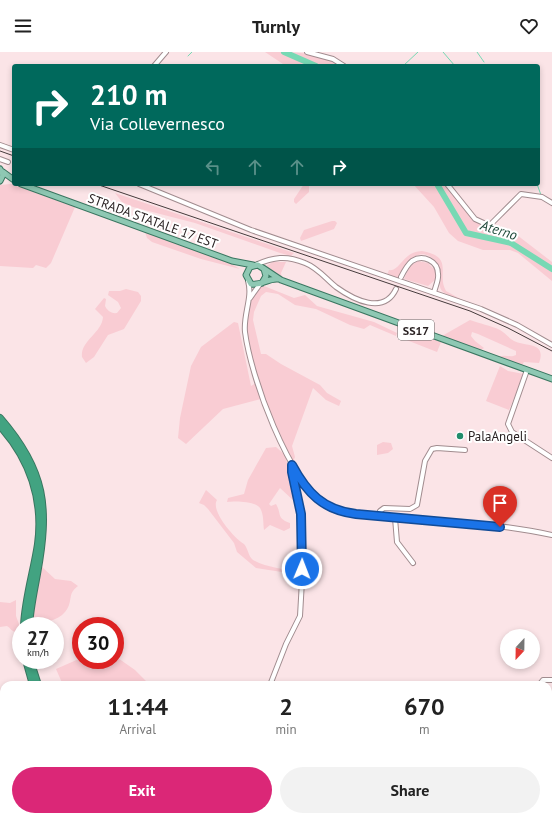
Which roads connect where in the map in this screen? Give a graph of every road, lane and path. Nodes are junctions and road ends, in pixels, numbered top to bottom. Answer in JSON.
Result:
{"nodes":[{"id":1,"x":166,"y":52,"type":"edge"},
{"id":2,"x":306,"y":52,"type":"edge"},
{"id":3,"x":156,"y":64,"type":"edge"},
{"id":4,"x":341,"y":64,"type":"edge"},
{"id":5,"x":0,"y":145,"type":"edge"},
{"id":6,"x":12,"y":149,"type":"edge"},
{"id":7,"x":0,"y":159,"type":"edge"},
{"id":8,"x":8,"y":162,"type":"dead end"},
{"id":9,"x":1,"y":170,"type":"edge"},
{"id":10,"x":12,"y":180,"type":"edge"},
{"id":11,"x":0,"y":181,"type":"edge"},
{"id":12,"x":12,"y":182,"type":"edge"},
{"id":13,"x":26,"y":186,"type":"edge"},
{"id":14,"x":144,"y":186,"type":"edge"},
{"id":15,"x":449,"y":186,"type":"edge"},
{"id":16,"x":552,"y":203,"type":"edge"},
{"id":17,"x":267,"y":260,"type":"junction"},
{"id":18,"x":232,"y":262,"type":"junction"},
{"id":19,"x":254,"y":265,"type":"junction"},
{"id":20,"x":263,"y":268,"type":"junction"},
{"id":21,"x":401,"y":277,"type":"dead end"},
{"id":22,"x":247,"y":279,"type":"junction"},
{"id":23,"x":281,"y":280,"type":"junction"},
{"id":24,"x":261,"y":284,"type":"junction"},
{"id":25,"x":396,"y":289,"type":"dead end"},
{"id":26,"x":434,"y":292,"type":"junction"},
{"id":27,"x":248,"y":304,"type":"junction"},
{"id":28,"x":552,"y":344,"type":"edge"},
{"id":29,"x":527,"y":370,"type":"junction"},
{"id":30,"x":552,"y":379,"type":"edge"},
{"id":31,"x":0,"y":418,"type":"edge"},
{"id":32,"x":0,"y":426,"type":"edge"},
{"id":33,"x":465,"y":450,"type":"dead end"},
{"id":34,"x":552,"y":458,"type":"edge"},
{"id":35,"x":292,"y":465,"type":"junction"},
{"id":36,"x":379,"y":516,"type":"junction"},
{"id":37,"x":395,"y":518,"type":"junction"},
{"id":38,"x":552,"y":535,"type":"edge"},
{"id":39,"x":413,"y":563,"type":"dead end"},
{"id":40,"x":26,"y":617,"type":"edge"},
{"id":41,"x":30,"y":617,"type":"edge"},
{"id":42,"x":29,"y":669,"type":"edge"},
{"id":43,"x":33,"y":669,"type":"edge"},
{"id":44,"x":552,"y":680,"type":"edge"},
{"id":45,"x":32,"y":681,"type":"edge"},
{"id":46,"x":37,"y":681,"type":"edge"},
{"id":47,"x":272,"y":681,"type":"edge"},
{"id":48,"x":542,"y":681,"type":"edge"}],
"edges":[{"from":1,"to":3,"type":"street"},
{"from":2,"to":4,"type":"street"},
{"from":5,"to":6,"type":"street"},
{"from":7,"to":8,"type":"street"},
{"from":9,"to":10,"type":"main road"},
{"from":9,"to":11,"type":"main road"},
{"from":11,"to":12,"type":"main road"},
{"from":13,"to":18,"type":"main road","name":"STRADA STATALE 17 EST","number":"SS17"},
{"from":14,"to":26,"type":"street"},
{"from":15,"to":16,"type":"street"},
{"from":17,"to":19,"type":"street"},
{"from":17,"to":20,"type":"street"},
{"from":17,"to":25,"type":"street"},
{"from":18,"to":19,"type":"main road","name":"STRADA STATALE 17 EST","number":"SS17"},
{"from":18,"to":22,"type":"main road","name":"STRADA STATALE 17 EST","number":"SS17"},
{"from":19,"to":20,"type":"main road","number":"SS17"},
{"from":19,"to":22,"type":"main road"},
{"from":20,"to":23,"type":"main road","number":"SS17"},
{"from":20,"to":24,"type":"main road"},
{"from":21,"to":26,"type":"street"},
{"from":22,"to":24,"type":"main road","number":"SS17"},
{"from":22,"to":27,"type":"street"},
{"from":23,"to":24,"type":"main road","number":"SS17"},
{"from":23,"to":29,"type":"main road","number":"SS17"},
{"from":24,"to":27,"type":"street"},
{"from":26,"to":28,"type":"street"},
{"from":27,"to":35,"type":"street"},
{"from":29,"to":30,"type":"main road","number":"SS17"},
{"from":29,"to":34,"type":"street"},
{"from":31,"to":41,"type":"highway"},
{"from":32,"to":40,"type":"highway"},
{"from":33,"to":36,"type":"street"},
{"from":35,"to":36,"type":"street"},
{"from":35,"to":47,"type":"street"},
{"from":36,"to":37,"type":"street"},
{"from":37,"to":38,"type":"street"},
{"from":37,"to":39,"type":"street"},
{"from":42,"to":45,"type":"highway"},
{"from":43,"to":46,"type":"highway"},
{"from":44,"to":48,"type":"street"}]}
